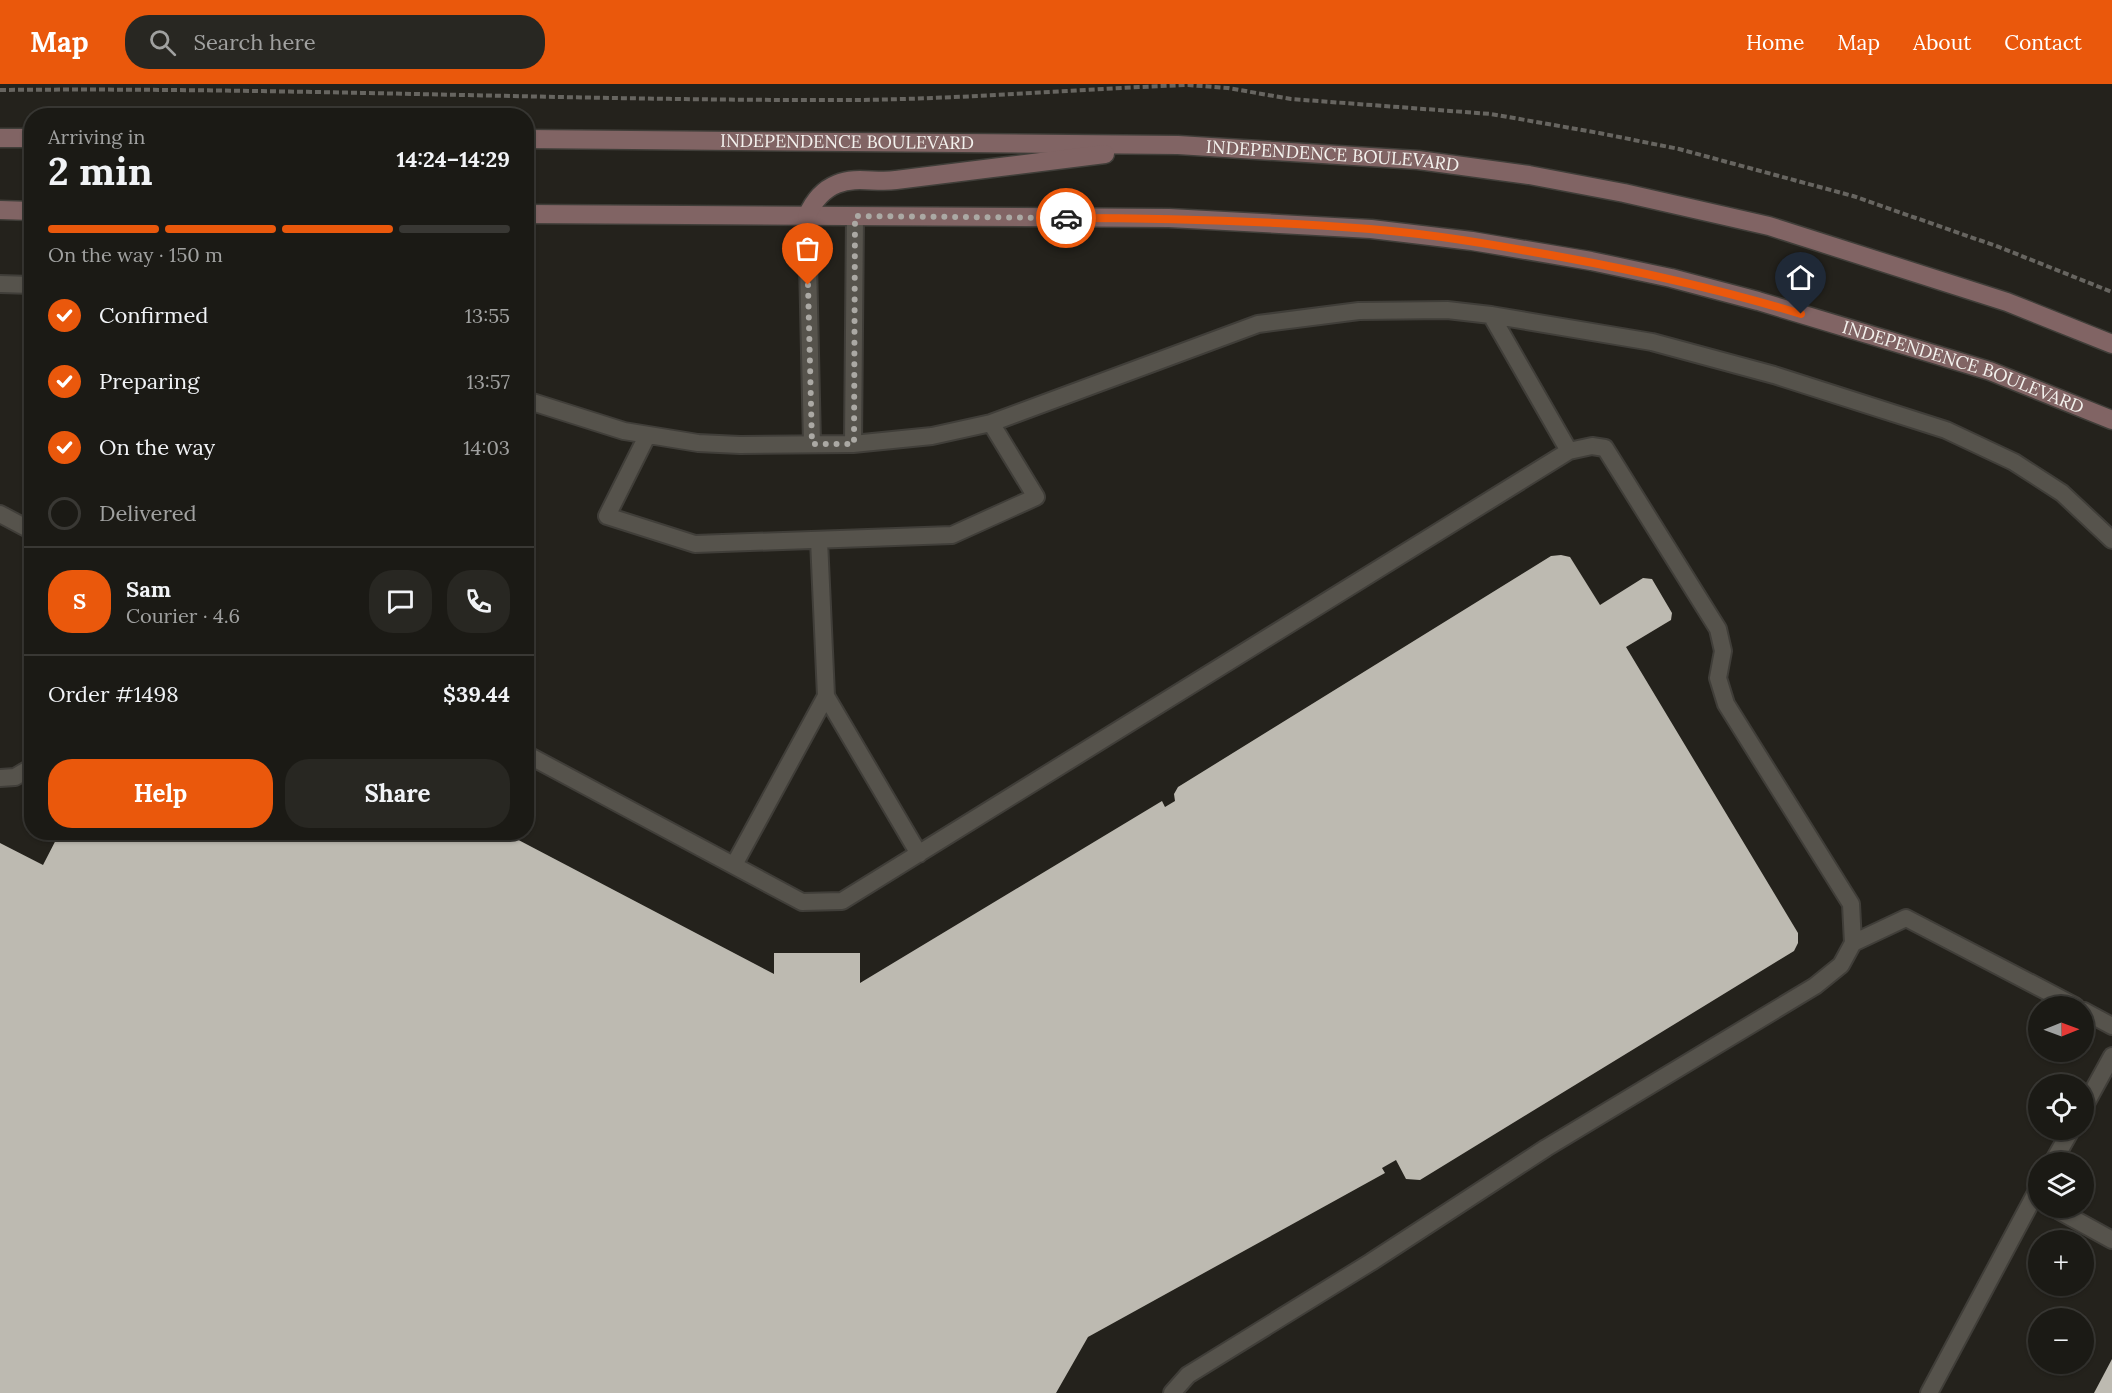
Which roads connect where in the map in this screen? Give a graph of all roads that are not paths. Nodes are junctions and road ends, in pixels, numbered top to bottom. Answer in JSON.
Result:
{"nodes":[{"id":1,"x":0,"y":138,"type":"edge"},
{"id":2,"x":24,"y":138,"type":"edge"},
{"id":3,"x":534,"y":139,"type":"edge"},
{"id":4,"x":1179,"y":145,"type":"junction"},
{"id":5,"x":0,"y":210,"type":"edge"},
{"id":6,"x":24,"y":211,"type":"edge"},
{"id":7,"x":534,"y":214,"type":"edge"},
{"id":8,"x":807,"y":216,"type":"junction"},
{"id":9,"x":855,"y":216,"type":"junction"},
{"id":10,"x":0,"y":284,"type":"edge"},
{"id":11,"x":24,"y":285,"type":"edge"},
{"id":12,"x":1491,"y":315,"type":"junction"},
{"id":13,"x":2112,"y":344,"type":"edge"},
{"id":14,"x":534,"y":403,"type":"edge"},
{"id":15,"x":2112,"y":420,"type":"edge"},
{"id":16,"x":992,"y":423,"type":"junction"},
{"id":17,"x":647,"y":436,"type":"junction"},
{"id":18,"x":812,"y":444,"type":"junction"},
{"id":19,"x":854,"y":444,"type":"junction"},
{"id":20,"x":1569,"y":451,"type":"junction"},
{"id":21,"x":0,"y":514,"type":"edge"},
{"id":22,"x":24,"y":527,"type":"edge"},
{"id":23,"x":819,"y":540,"type":"junction"},
{"id":24,"x":2112,"y":540,"type":"edge"},
{"id":25,"x":826,"y":696,"type":"junction"},
{"id":26,"x":534,"y":758,"type":"edge"},
{"id":27,"x":24,"y":772,"type":"edge"},
{"id":28,"x":0,"y":778,"type":"edge"},
{"id":29,"x":919,"y":854,"type":"junction"},
{"id":30,"x":734,"y":866,"type":"junction"},
{"id":31,"x":1853,"y":943,"type":"junction"},
{"id":32,"x":2056,"y":996,"type":"edge"},
{"id":33,"x":2094,"y":1016,"type":"edge"},
{"id":34,"x":2112,"y":1026,"type":"edge"},
{"id":35,"x":2112,"y":1056,"type":"edge"},
{"id":36,"x":2094,"y":1089,"type":"edge"},
{"id":37,"x":2028,"y":1212,"type":"edge"},
{"id":38,"x":2072,"y":1218,"type":"edge"},
{"id":39,"x":2112,"y":1240,"type":"edge"},
{"id":40,"x":1172,"y":1393,"type":"edge"},
{"id":41,"x":1929,"y":1393,"type":"edge"}],
"edges":[{"from":1,"to":2,"type":"main road"},
{"from":3,"to":4,"type":"main road","name":"INDEPENDENCE BOULEVARD"},
{"from":4,"to":8,"type":"main road"},
{"from":4,"to":13,"type":"main road","name":"INDEPENDENCE BOULEVARD"},
{"from":5,"to":6,"type":"main road"},
{"from":7,"to":8,"type":"main road","name":"INDEPENDENCE BOULEVARD"},
{"from":8,"to":9,"type":"main road","name":"INDEPENDENCE BOULEVARD"},
{"from":8,"to":18,"type":"lane"},
{"from":9,"to":15,"type":"main road","name":"INDEPENDENCE BOULEVARD"},
{"from":9,"to":19,"type":"lane"},
{"from":10,"to":11,"type":"lane"},
{"from":12,"to":16,"type":"lane"},
{"from":12,"to":20,"type":"lane"},
{"from":12,"to":24,"type":"lane"},
{"from":14,"to":17,"type":"lane"},
{"from":16,"to":19,"type":"lane"},
{"from":16,"to":23,"type":"lane"},
{"from":17,"to":18,"type":"lane"},
{"from":17,"to":23,"type":"lane"},
{"from":18,"to":19,"type":"lane"},
{"from":20,"to":29,"type":"lane"},
{"from":20,"to":31,"type":"lane"},
{"from":21,"to":22,"type":"lane"},
{"from":23,"to":25,"type":"lane"},
{"from":25,"to":29,"type":"lane"},
{"from":25,"to":30,"type":"lane"},
{"from":26,"to":30,"type":"lane"},
{"from":27,"to":28,"type":"lane"},
{"from":29,"to":30,"type":"lane"},
{"from":31,"to":32,"type":"lane"},
{"from":31,"to":40,"type":"lane"},
{"from":33,"to":34,"type":"lane"},
{"from":35,"to":36,"type":"lane"},
{"from":37,"to":41,"type":"lane"},
{"from":38,"to":39,"type":"lane"}]}
